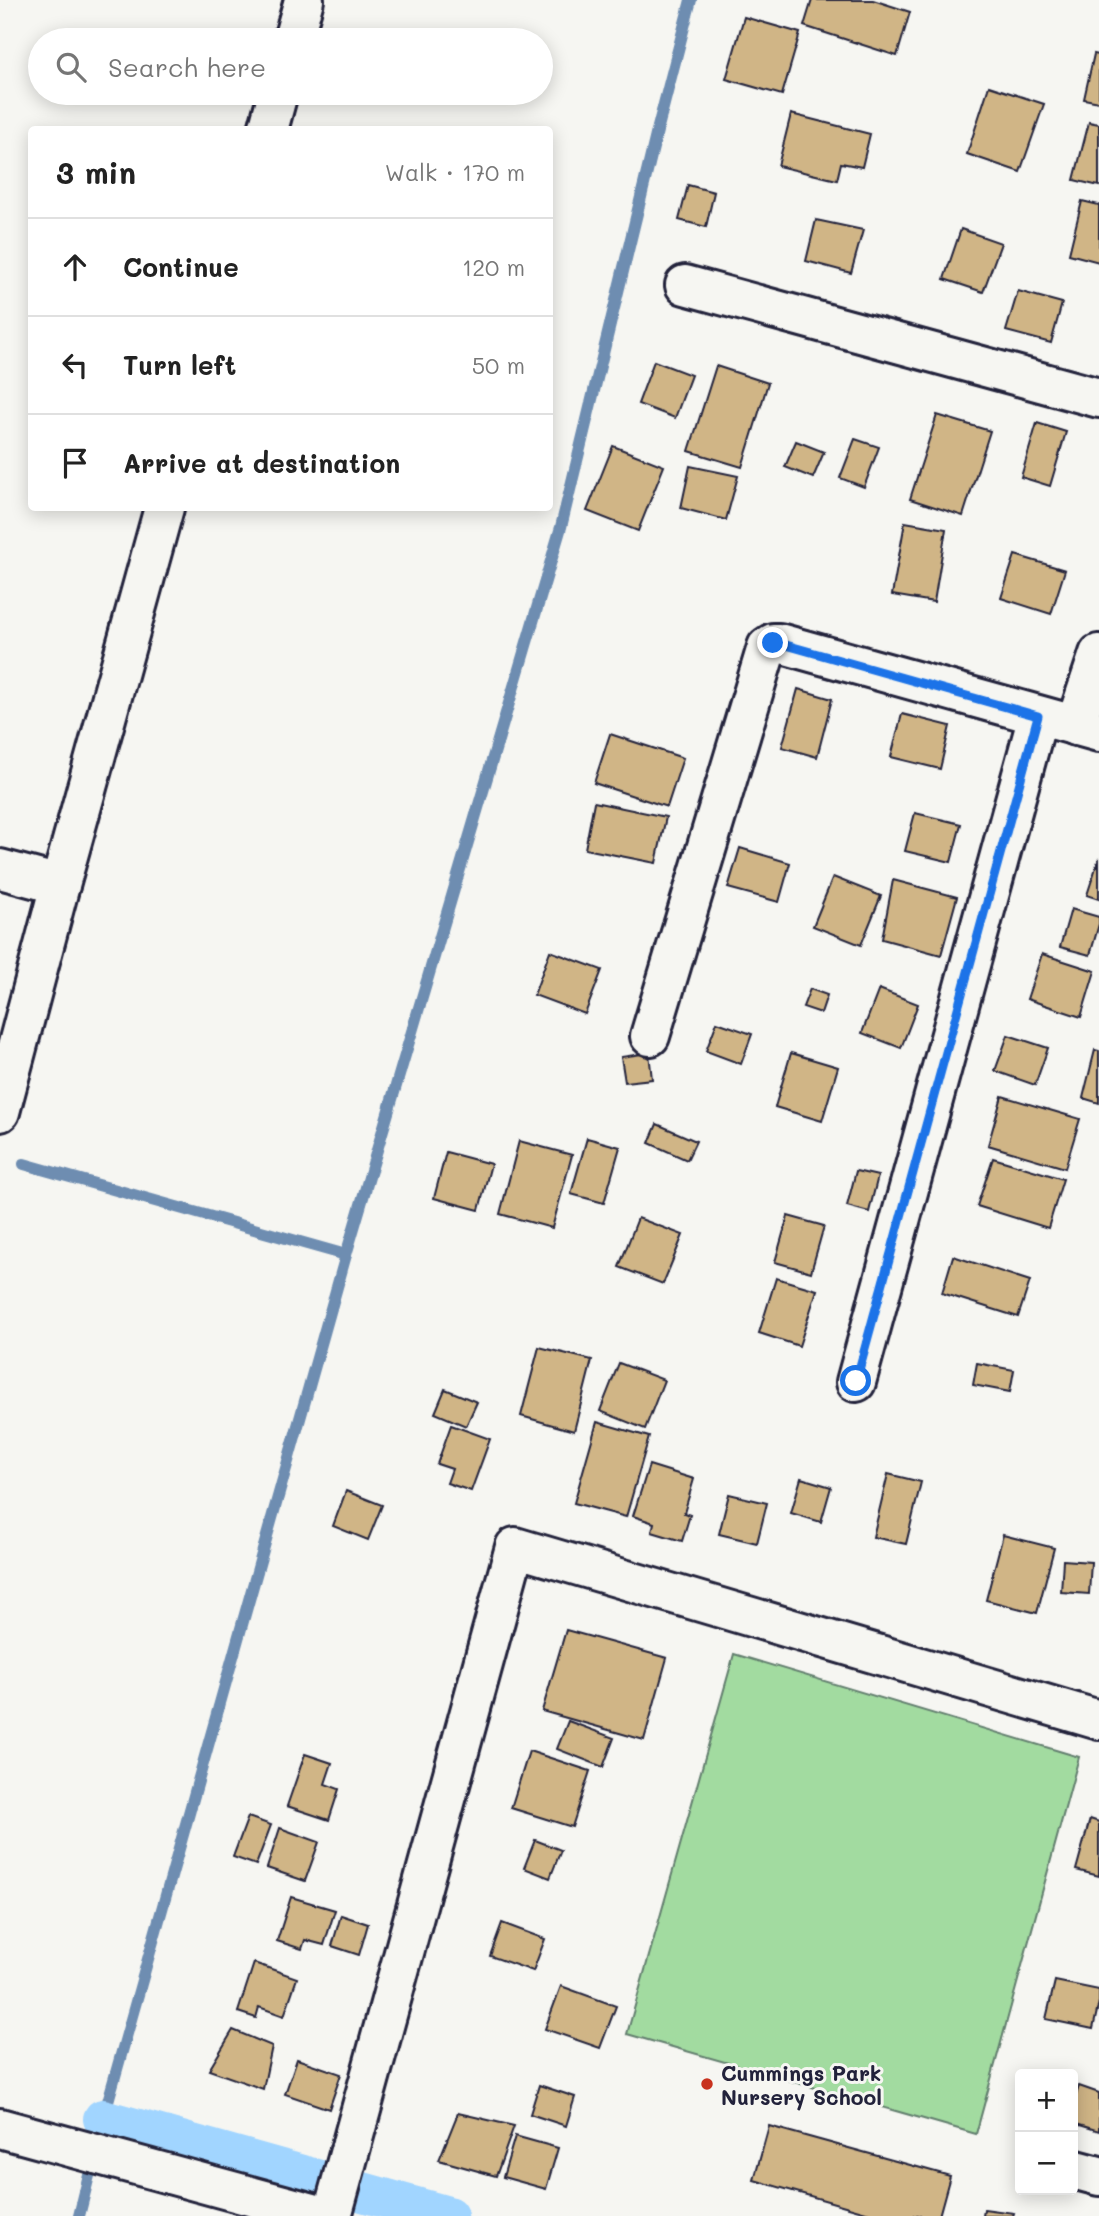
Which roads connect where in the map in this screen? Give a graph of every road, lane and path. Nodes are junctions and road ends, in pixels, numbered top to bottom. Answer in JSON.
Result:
{"nodes":[{"id":1,"x":304,"y":0,"type":"edge"},
{"id":2,"x":296,"y":28,"type":"edge"},
{"id":3,"x":275,"y":105,"type":"edge"},
{"id":4,"x":269,"y":126,"type":"edge"},
{"id":5,"x":685,"y":285,"type":"dead end"},
{"id":6,"x":1099,"y":398,"type":"edge"},
{"id":7,"x":163,"y":511,"type":"edge"},
{"id":8,"x":1099,"y":654,"type":"edge"},
{"id":9,"x":1038,"y":716,"type":"junction"},
{"id":10,"x":1087,"y":729,"type":"edge"},
{"id":11,"x":0,"y":869,"type":"edge"},
{"id":12,"x":60,"y":885,"type":"junction"},
{"id":13,"x":650,"y":1036,"type":"dead end"},
{"id":14,"x":0,"y":1112,"type":"edge"},
{"id":15,"x":856,"y":1381,"type":"dead end"},
{"id":16,"x":1099,"y":1720,"type":"edge"},
{"id":17,"x":13,"y":2131,"type":"edge"},
{"id":18,"x":1078,"y":2170,"type":"edge"},
{"id":19,"x":1099,"y":2176,"type":"edge"},
{"id":20,"x":324,"y":2216,"type":"edge"},
{"id":21,"x":332,"y":2216,"type":"edge"}],
"edges":[{"from":1,"to":2,"type":"street"},
{"from":3,"to":4,"type":"street"},
{"from":5,"to":6,"type":"street"},
{"from":7,"to":12,"type":"street"},
{"from":8,"to":10,"type":"street"},
{"from":9,"to":10,"type":"street"},
{"from":9,"to":13,"type":"street"},
{"from":9,"to":15,"type":"street"},
{"from":11,"to":12,"type":"street"},
{"from":12,"to":14,"type":"street"},
{"from":16,"to":21,"type":"street"},
{"from":17,"to":20,"type":"street"},
{"from":18,"to":19,"type":"street"}]}
